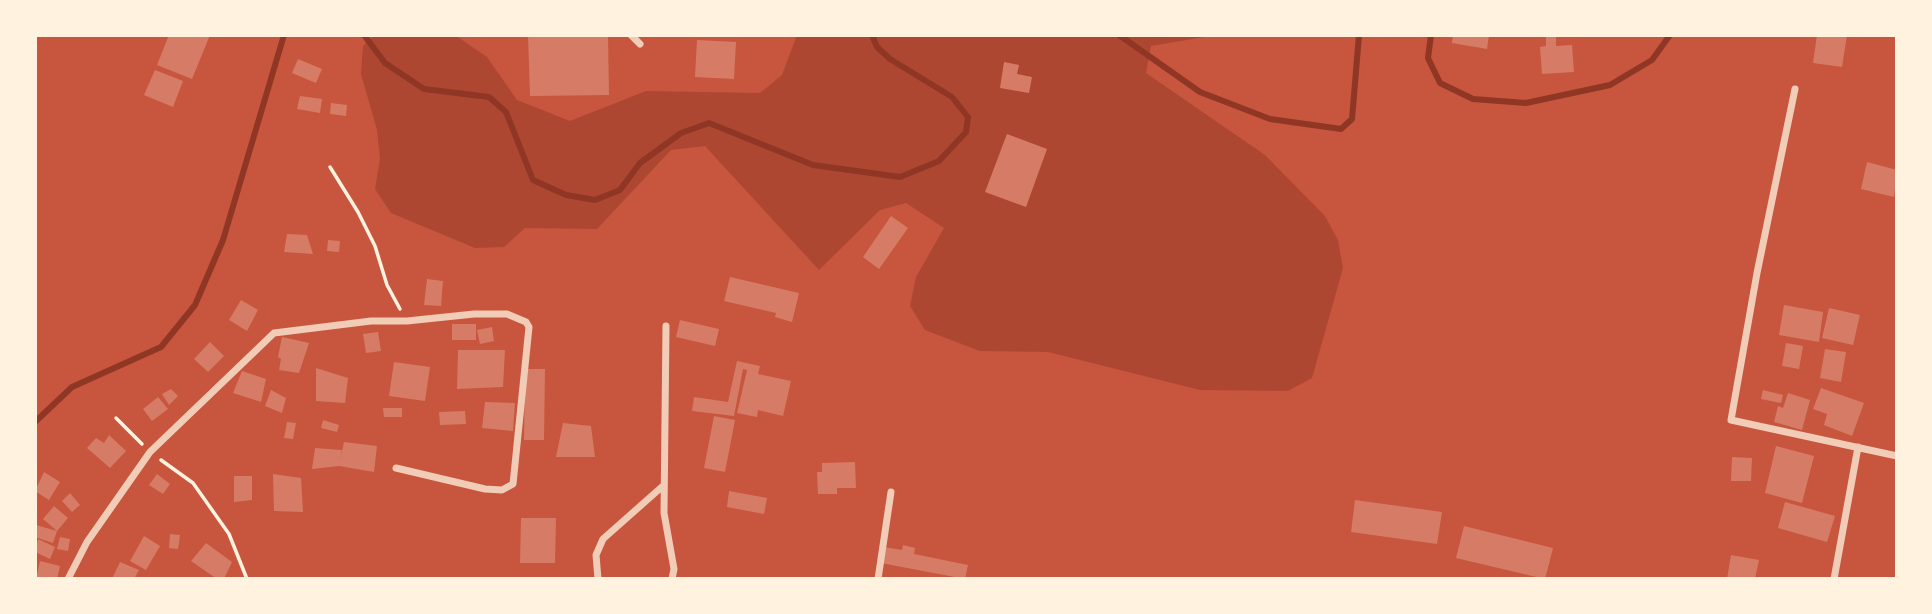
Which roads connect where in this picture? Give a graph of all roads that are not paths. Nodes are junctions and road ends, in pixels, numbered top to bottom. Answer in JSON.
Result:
{"nodes":[{"id":1,"x":631,"y":35,"type":"edge"},
{"id":2,"x":640,"y":44,"type":"dead end"},
{"id":3,"x":1796,"y":89,"type":"dead end"},
{"id":4,"x":666,"y":326,"type":"dead end"},
{"id":5,"x":1858,"y":447,"type":"junction"},
{"id":6,"x":1897,"y":456,"type":"edge"},
{"id":7,"x":396,"y":468,"type":"dead end"},
{"id":8,"x":664,"y":485,"type":"junction"},
{"id":9,"x":891,"y":492,"type":"dead end"},
{"id":10,"x":68,"y":579,"type":"edge"},
{"id":11,"x":598,"y":579,"type":"edge"},
{"id":12,"x":672,"y":579,"type":"edge"},
{"id":13,"x":878,"y":579,"type":"edge"},
{"id":14,"x":1834,"y":579,"type":"edge"}],
"edges":[{"from":1,"to":2,"type":"street"},
{"from":3,"to":5,"type":"street"},
{"from":4,"to":8,"type":"street"},
{"from":5,"to":6,"type":"street"},
{"from":5,"to":14,"type":"street"},
{"from":7,"to":10,"type":"street"},
{"from":8,"to":11,"type":"street"},
{"from":8,"to":12,"type":"street"},
{"from":9,"to":13,"type":"street"}]}
